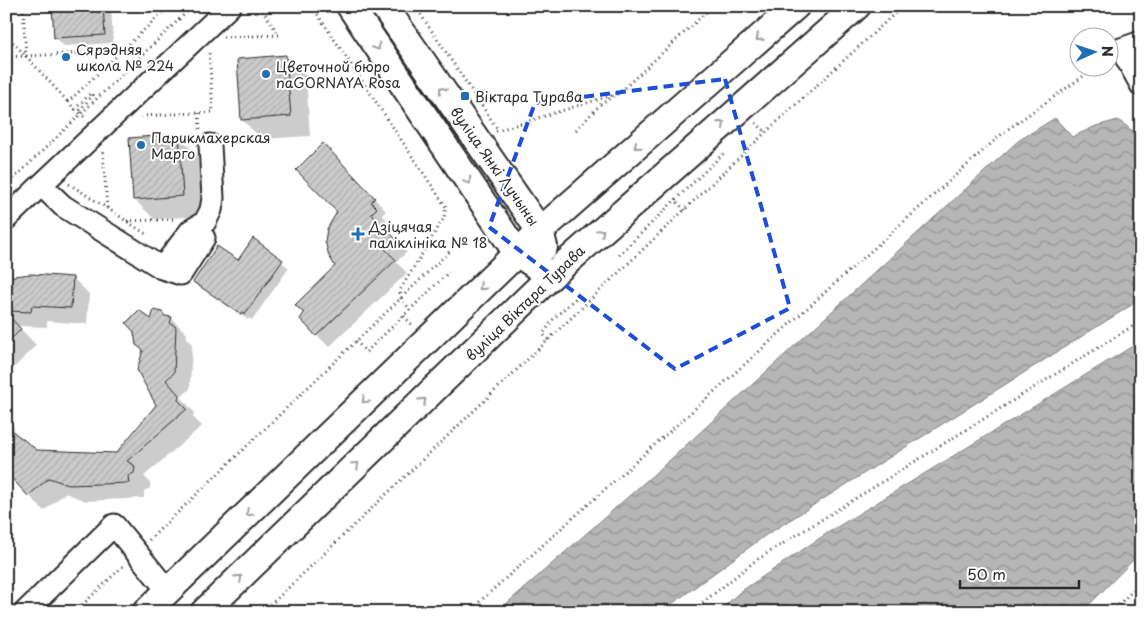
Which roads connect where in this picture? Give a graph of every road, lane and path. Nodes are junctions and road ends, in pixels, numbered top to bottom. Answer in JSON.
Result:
{"nodes":[{"id":1,"x":23,"y":6,"type":"edge"},
{"id":2,"x":168,"y":6,"type":"edge"},
{"id":3,"x":193,"y":6,"type":"edge"},
{"id":4,"x":230,"y":6,"type":"edge"},
{"id":5,"x":260,"y":6,"type":"edge"},
{"id":6,"x":312,"y":6,"type":"edge"},
{"id":7,"x":350,"y":6,"type":"edge"},
{"id":8,"x":384,"y":6,"type":"edge"},
{"id":9,"x":415,"y":6,"type":"edge"},
{"id":10,"x":713,"y":6,"type":"edge"},
{"id":11,"x":796,"y":6,"type":"edge"},
{"id":12,"x":857,"y":6,"type":"edge"},
{"id":13,"x":902,"y":6,"type":"edge"},
{"id":14,"x":6,"y":35,"type":"edge"},
{"id":15,"x":216,"y":37,"type":"dead end"},
{"id":16,"x":1141,"y":42,"type":"edge"},
{"id":17,"x":208,"y":47,"type":"dead end"},
{"id":18,"x":122,"y":51,"type":"junction"},
{"id":19,"x":26,"y":56,"type":"junction"},
{"id":20,"x":6,"y":57,"type":"edge"},
{"id":21,"x":1081,"y":78,"type":"edge"},
{"id":22,"x":1141,"y":85,"type":"edge"},
{"id":23,"x":619,"y":93,"type":"junction"},
{"id":24,"x":68,"y":102,"type":"junction"},
{"id":25,"x":78,"y":112,"type":"junction"},
{"id":26,"x":134,"y":116,"type":"dead end"},
{"id":27,"x":753,"y":126,"type":"dead end"},
{"id":28,"x":576,"y":130,"type":"dead end"},
{"id":29,"x":97,"y":131,"type":"junction"},
{"id":30,"x":766,"y":132,"type":"junction"},
{"id":31,"x":210,"y":145,"type":"dead end"},
{"id":32,"x":728,"y":150,"type":"dead end"},
{"id":33,"x":62,"y":179,"type":"dead end"},
{"id":34,"x":41,"y":185,"type":"junction"},
{"id":35,"x":6,"y":186,"type":"edge"},
{"id":36,"x":675,"y":200,"type":"junction"},
{"id":37,"x":107,"y":208,"type":"junction"},
{"id":38,"x":685,"y":210,"type":"junction"},
{"id":39,"x":6,"y":219,"type":"edge"},
{"id":40,"x":127,"y":221,"type":"junction"},
{"id":41,"x":179,"y":225,"type":"dead end"},
{"id":42,"x":540,"y":231,"type":"junction"},
{"id":43,"x":149,"y":236,"type":"dead end"},
{"id":44,"x":204,"y":238,"type":"dead end"},
{"id":45,"x":450,"y":251,"type":"dead end"},
{"id":46,"x":517,"y":253,"type":"junction"},
{"id":47,"x":619,"y":255,"type":"dead end"},
{"id":48,"x":162,"y":268,"type":"junction"},
{"id":49,"x":449,"y":272,"type":"dead end"},
{"id":50,"x":551,"y":276,"type":"junction"},
{"id":51,"x":577,"y":297,"type":"dead end"},
{"id":52,"x":401,"y":299,"type":"junction"},
{"id":53,"x":410,"y":309,"type":"junction"},
{"id":54,"x":1141,"y":321,"type":"edge"},
{"id":55,"x":548,"y":340,"type":"junction"},
{"id":56,"x":356,"y":342,"type":"junction"},
{"id":57,"x":137,"y":552,"type":"junction"},
{"id":58,"x":1141,"y":582,"type":"edge"},
{"id":59,"x":168,"y":591,"type":"junction"},
{"id":60,"x":24,"y":612,"type":"edge"},
{"id":61,"x":75,"y":612,"type":"edge"},
{"id":62,"x":146,"y":612,"type":"edge"},
{"id":63,"x":204,"y":612,"type":"edge"},
{"id":64,"x":264,"y":612,"type":"edge"},
{"id":65,"x":468,"y":612,"type":"edge"},
{"id":66,"x":691,"y":612,"type":"edge"},
{"id":67,"x":1112,"y":612,"type":"edge"}],
"edges":[{"from":1,"to":19,"type":"path"},
{"from":2,"to":18,"type":"path"},
{"from":3,"to":25,"type":"path"},
{"from":4,"to":29,"type":"lane"},
{"from":5,"to":15,"type":"path"},
{"from":6,"to":52,"type":"path"},
{"from":7,"to":46,"type":"main road","one_way":true},
{"from":42,"to":8,"type":"main road","name":"вуліца Янкі Лучыны","one_way":true},
{"from":9,"to":23,"type":"path"},
{"from":10,"to":23,"type":"path"},
{"from":11,"to":42,"type":"main road","one_way":true},
{"from":50,"to":12,"type":"main road","name":"вуліца Віктара Турава","one_way":true},
{"from":13,"to":30,"type":"path"},
{"from":14,"to":19,"type":"path"},
{"from":16,"to":22,"type":"lane"},
{"from":17,"to":26,"type":"path"},
{"from":18,"to":19,"type":"path"},
{"from":18,"to":24,"type":"path"},
{"from":19,"to":20,"type":"path"},
{"from":19,"to":24,"type":"path"},
{"from":21,"to":65,"type":"path"},
{"from":23,"to":28,"type":"path"},
{"from":24,"to":25,"type":"path"},
{"from":25,"to":25,"type":"path"},
{"from":25,"to":29,"type":"path"},
{"from":25,"to":35,"type":"path"},
{"from":27,"to":30,"type":"path"},
{"from":29,"to":34,"type":"lane"},
{"from":29,"to":37,"type":"path"},
{"from":30,"to":38,"type":"path"},
{"from":31,"to":48,"type":"lane"},
{"from":32,"to":36,"type":"path"},
{"from":33,"to":37,"type":"path"},
{"from":34,"to":39,"type":"lane"},
{"from":34,"to":48,"type":"lane"},
{"from":36,"to":38,"type":"path"},
{"from":36,"to":47,"type":"path"},
{"from":37,"to":40,"type":"path"},
{"from":38,"to":55,"type":"path"},
{"from":40,"to":41,"type":"path"},
{"from":40,"to":43,"type":"path"},
{"from":42,"to":46,"type":"main road"},
{"from":42,"to":50,"type":"main road","name":"вуліца Янкі Лучыны"},
{"from":44,"to":48,"type":"lane"},
{"from":45,"to":52,"type":"path"},
{"from":46,"to":50,"type":"main road"},
{"from":46,"to":59,"type":"main road","one_way":true},
{"from":49,"to":53,"type":"path"},
{"from":63,"to":50,"type":"main road","name":"вуліца Віктара Турава","one_way":true},
{"from":51,"to":55,"type":"path"},
{"from":52,"to":53,"type":"path"},
{"from":52,"to":56,"type":"path"},
{"from":53,"to":56,"type":"path"},
{"from":54,"to":66,"type":"path"},
{"from":55,"to":64,"type":"path"},
{"from":56,"to":57,"type":"path"},
{"from":57,"to":59,"type":"lane"},
{"from":57,"to":60,"type":"lane"},
{"from":57,"to":61,"type":"path"},
{"from":58,"to":67,"type":"path"},
{"from":59,"to":62,"type":"main road"}]}
